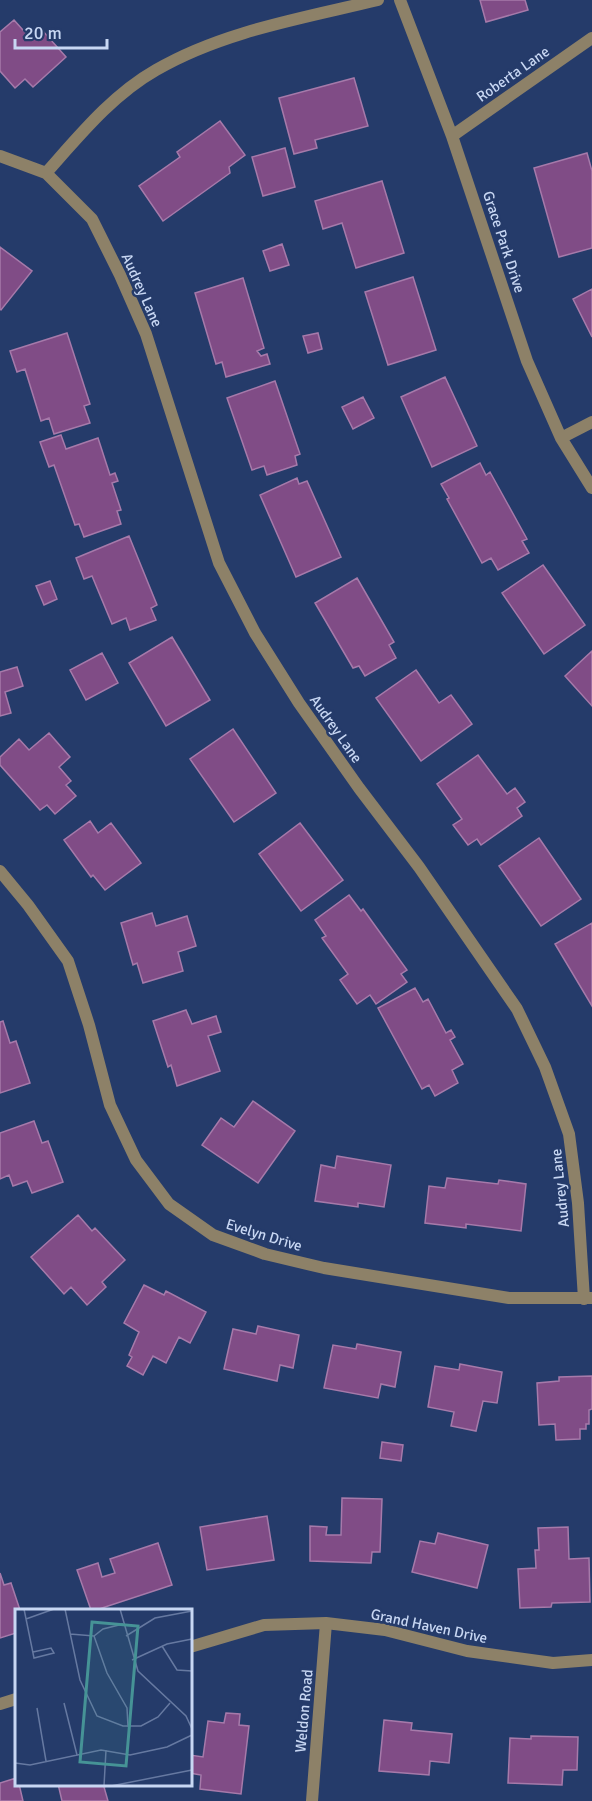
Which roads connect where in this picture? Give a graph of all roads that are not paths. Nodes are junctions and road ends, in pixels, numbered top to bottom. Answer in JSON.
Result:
{"nodes":[{"id":1,"x":378,"y":0,"type":"edge"},
{"id":2,"x":400,"y":0,"type":"edge"},
{"id":3,"x":592,"y":38,"type":"edge"},
{"id":4,"x":452,"y":135,"type":"junction"},
{"id":5,"x":0,"y":156,"type":"edge"},
{"id":6,"x":46,"y":173,"type":"junction"},
{"id":7,"x":592,"y":422,"type":"edge"},
{"id":8,"x":561,"y":438,"type":"junction"},
{"id":9,"x":592,"y":488,"type":"edge"},
{"id":10,"x":0,"y":871,"type":"edge"},
{"id":11,"x":588,"y":1299,"type":"edge"},
{"id":12,"x":326,"y":1623,"type":"junction"},
{"id":13,"x":192,"y":1646,"type":"edge"},
{"id":14,"x":592,"y":1660,"type":"edge"},
{"id":15,"x":15,"y":1699,"type":"edge"},
{"id":16,"x":0,"y":1704,"type":"edge"},
{"id":17,"x":312,"y":1801,"type":"edge"}],
"edges":[{"from":1,"to":6,"type":"street"},
{"from":2,"to":4,"type":"street","name":"Grace Park Drive"},
{"from":3,"to":4,"type":"street","name":"Roberta Lane"},
{"from":4,"to":8,"type":"street","name":"Grace Park Drive"},
{"from":5,"to":6,"type":"street"},
{"from":6,"to":11,"type":"street","name":"Audrey Lane"},
{"from":7,"to":8,"type":"street"},
{"from":8,"to":9,"type":"street","name":"Grace Park Drive"},
{"from":10,"to":11,"type":"street","name":"Evelyn Drive"},
{"from":12,"to":13,"type":"street","name":"Grand Haven Drive"},
{"from":12,"to":14,"type":"street","name":"Grand Haven Drive"},
{"from":12,"to":17,"type":"street","name":"Weldon Road"},
{"from":15,"to":16,"type":"street"}]}
